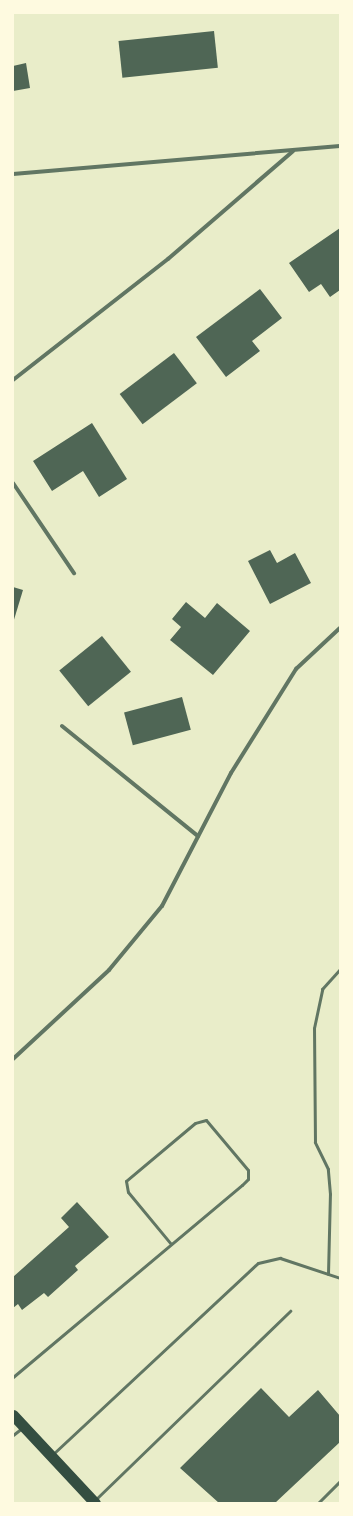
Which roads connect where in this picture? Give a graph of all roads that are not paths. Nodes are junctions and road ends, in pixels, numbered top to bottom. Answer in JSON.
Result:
{"nodes":[{"id":1,"x":340,"y":146,"type":"edge"},
{"id":2,"x":293,"y":151,"type":"junction"},
{"id":3,"x":13,"y":174,"type":"edge"},
{"id":4,"x":13,"y":380,"type":"edge"},
{"id":5,"x":13,"y":483,"type":"edge"},
{"id":6,"x":74,"y":573,"type":"dead end"},
{"id":7,"x":340,"y":628,"type":"edge"},
{"id":8,"x":62,"y":726,"type":"dead end"},
{"id":9,"x":198,"y":836,"type":"junction"},
{"id":10,"x":340,"y":969,"type":"edge"},
{"id":11,"x":13,"y":1058,"type":"edge"},
{"id":12,"x":171,"y":1244,"type":"junction"},
{"id":13,"x":328,"y":1274,"type":"junction"},
{"id":14,"x":340,"y":1278,"type":"edge"},
{"id":15,"x":290,"y":1311,"type":"dead end"},
{"id":16,"x":13,"y":1377,"type":"edge"},
{"id":17,"x":13,"y":1416,"type":"edge"},
{"id":18,"x":23,"y":1426,"type":"junction"},
{"id":19,"x":13,"y":1436,"type":"edge"},
{"id":20,"x":51,"y":1456,"type":"junction"},
{"id":21,"x":340,"y":1481,"type":"edge"},
{"id":22,"x":94,"y":1502,"type":"edge"},
{"id":23,"x":318,"y":1503,"type":"edge"}],
"edges":[{"from":1,"to":2,"type":"street"},
{"from":2,"to":3,"type":"street"},
{"from":2,"to":4,"type":"street"},
{"from":5,"to":6,"type":"street"},
{"from":7,"to":9,"type":"street"},
{"from":8,"to":9,"type":"street"},
{"from":9,"to":11,"type":"street"},
{"from":10,"to":13,"type":"lane"},
{"from":12,"to":12,"type":"lane"},
{"from":12,"to":16,"type":"lane"},
{"from":13,"to":14,"type":"lane"},
{"from":13,"to":20,"type":"lane"},
{"from":15,"to":22,"type":"lane"},
{"from":17,"to":18,"type":"highway"},
{"from":18,"to":19,"type":"lane"},
{"from":18,"to":20,"type":"highway"},
{"from":20,"to":22,"type":"highway"},
{"from":21,"to":23,"type":"lane"}]}
